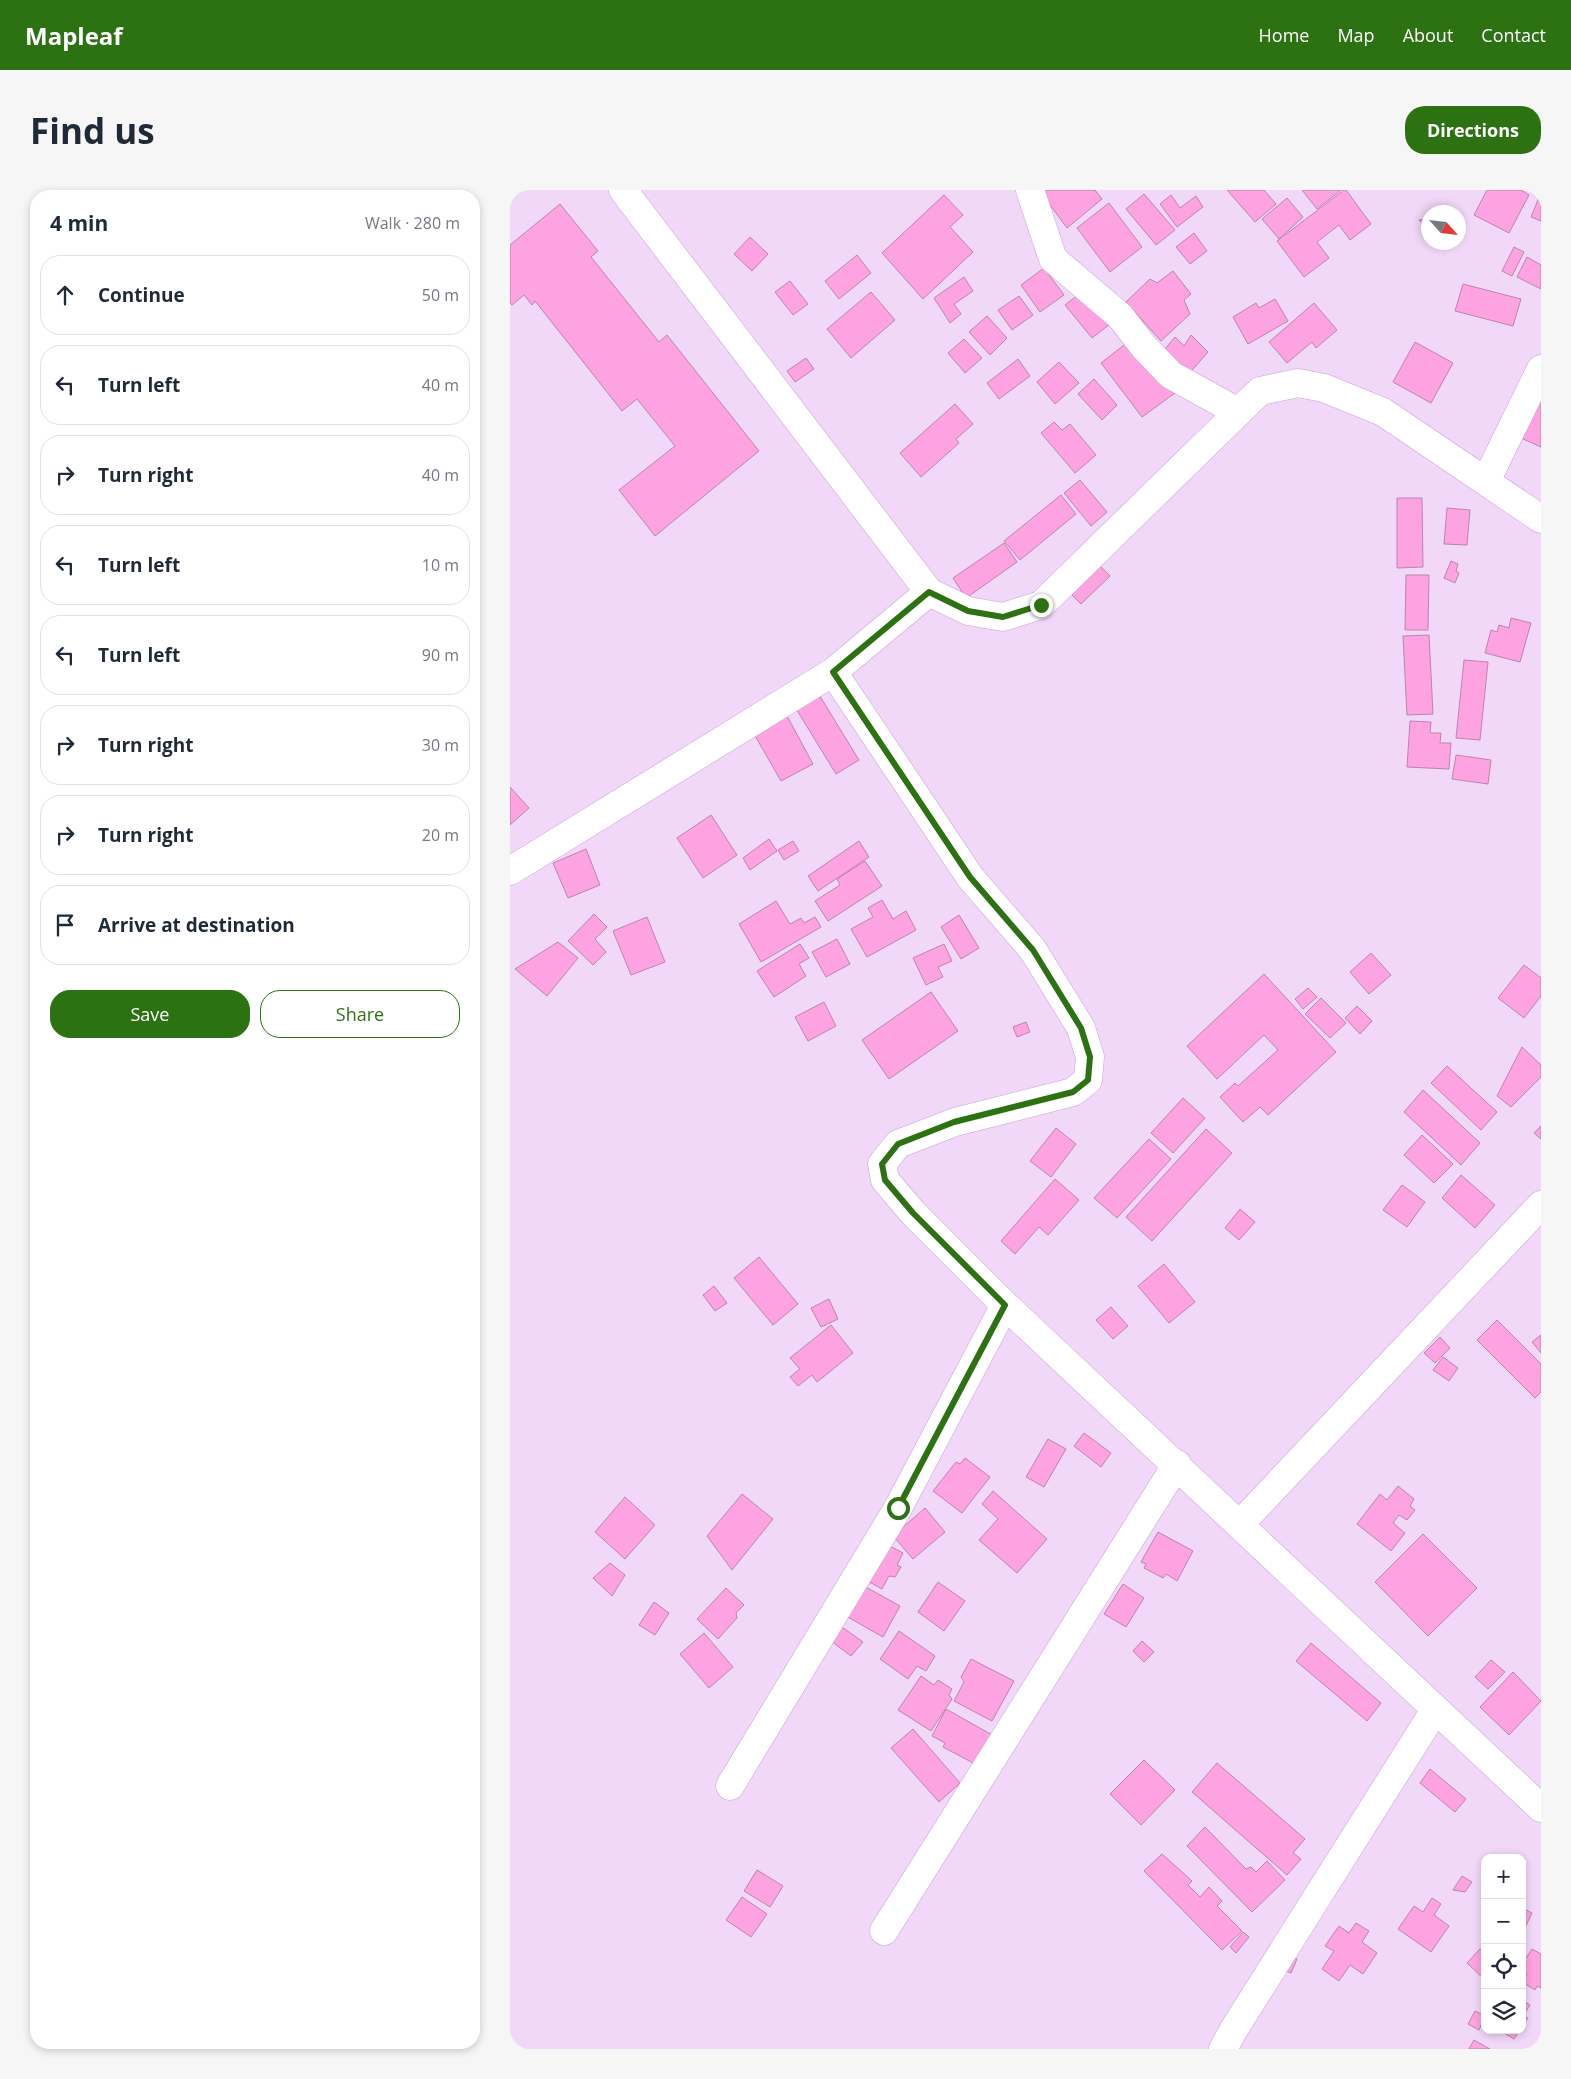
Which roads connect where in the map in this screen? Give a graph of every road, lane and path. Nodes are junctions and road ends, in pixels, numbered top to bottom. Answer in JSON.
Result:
{"nodes":[{"id":1,"x":623,"y":190,"type":"edge"},
{"id":2,"x":1030,"y":190,"type":"edge"},
{"id":3,"x":1541,"y":369,"type":"edge"},
{"id":4,"x":1238,"y":412,"type":"junction"},
{"id":5,"x":1486,"y":481,"type":"junction"},
{"id":6,"x":1541,"y":519,"type":"edge"},
{"id":7,"x":929,"y":592,"type":"junction"},
{"id":8,"x":833,"y":672,"type":"junction"},
{"id":9,"x":510,"y":871,"type":"edge"},
{"id":10,"x":1541,"y":1205,"type":"edge"},
{"id":11,"x":1005,"y":1305,"type":"junction"},
{"id":12,"x":1177,"y":1464,"type":"junction"},
{"id":13,"x":1240,"y":1524,"type":"junction"},
{"id":14,"x":1435,"y":1710,"type":"junction"},
{"id":15,"x":730,"y":1786,"type":"dead end"},
{"id":16,"x":1541,"y":1808,"type":"edge"},
{"id":17,"x":884,"y":1931,"type":"dead end"},
{"id":18,"x":1223,"y":2049,"type":"edge"}],
"edges":[{"from":1,"to":7,"type":"street"},
{"from":2,"to":4,"type":"street"},
{"from":3,"to":5,"type":"street"},
{"from":4,"to":5,"type":"street"},
{"from":4,"to":7,"type":"street"},
{"from":5,"to":6,"type":"street"},
{"from":7,"to":8,"type":"street"},
{"from":8,"to":9,"type":"street"},
{"from":8,"to":11,"type":"street"},
{"from":10,"to":13,"type":"street"},
{"from":11,"to":12,"type":"street"},
{"from":11,"to":15,"type":"street"},
{"from":12,"to":13,"type":"street"},
{"from":12,"to":17,"type":"street"},
{"from":13,"to":14,"type":"street"},
{"from":14,"to":16,"type":"street"},
{"from":14,"to":18,"type":"street"}]}
